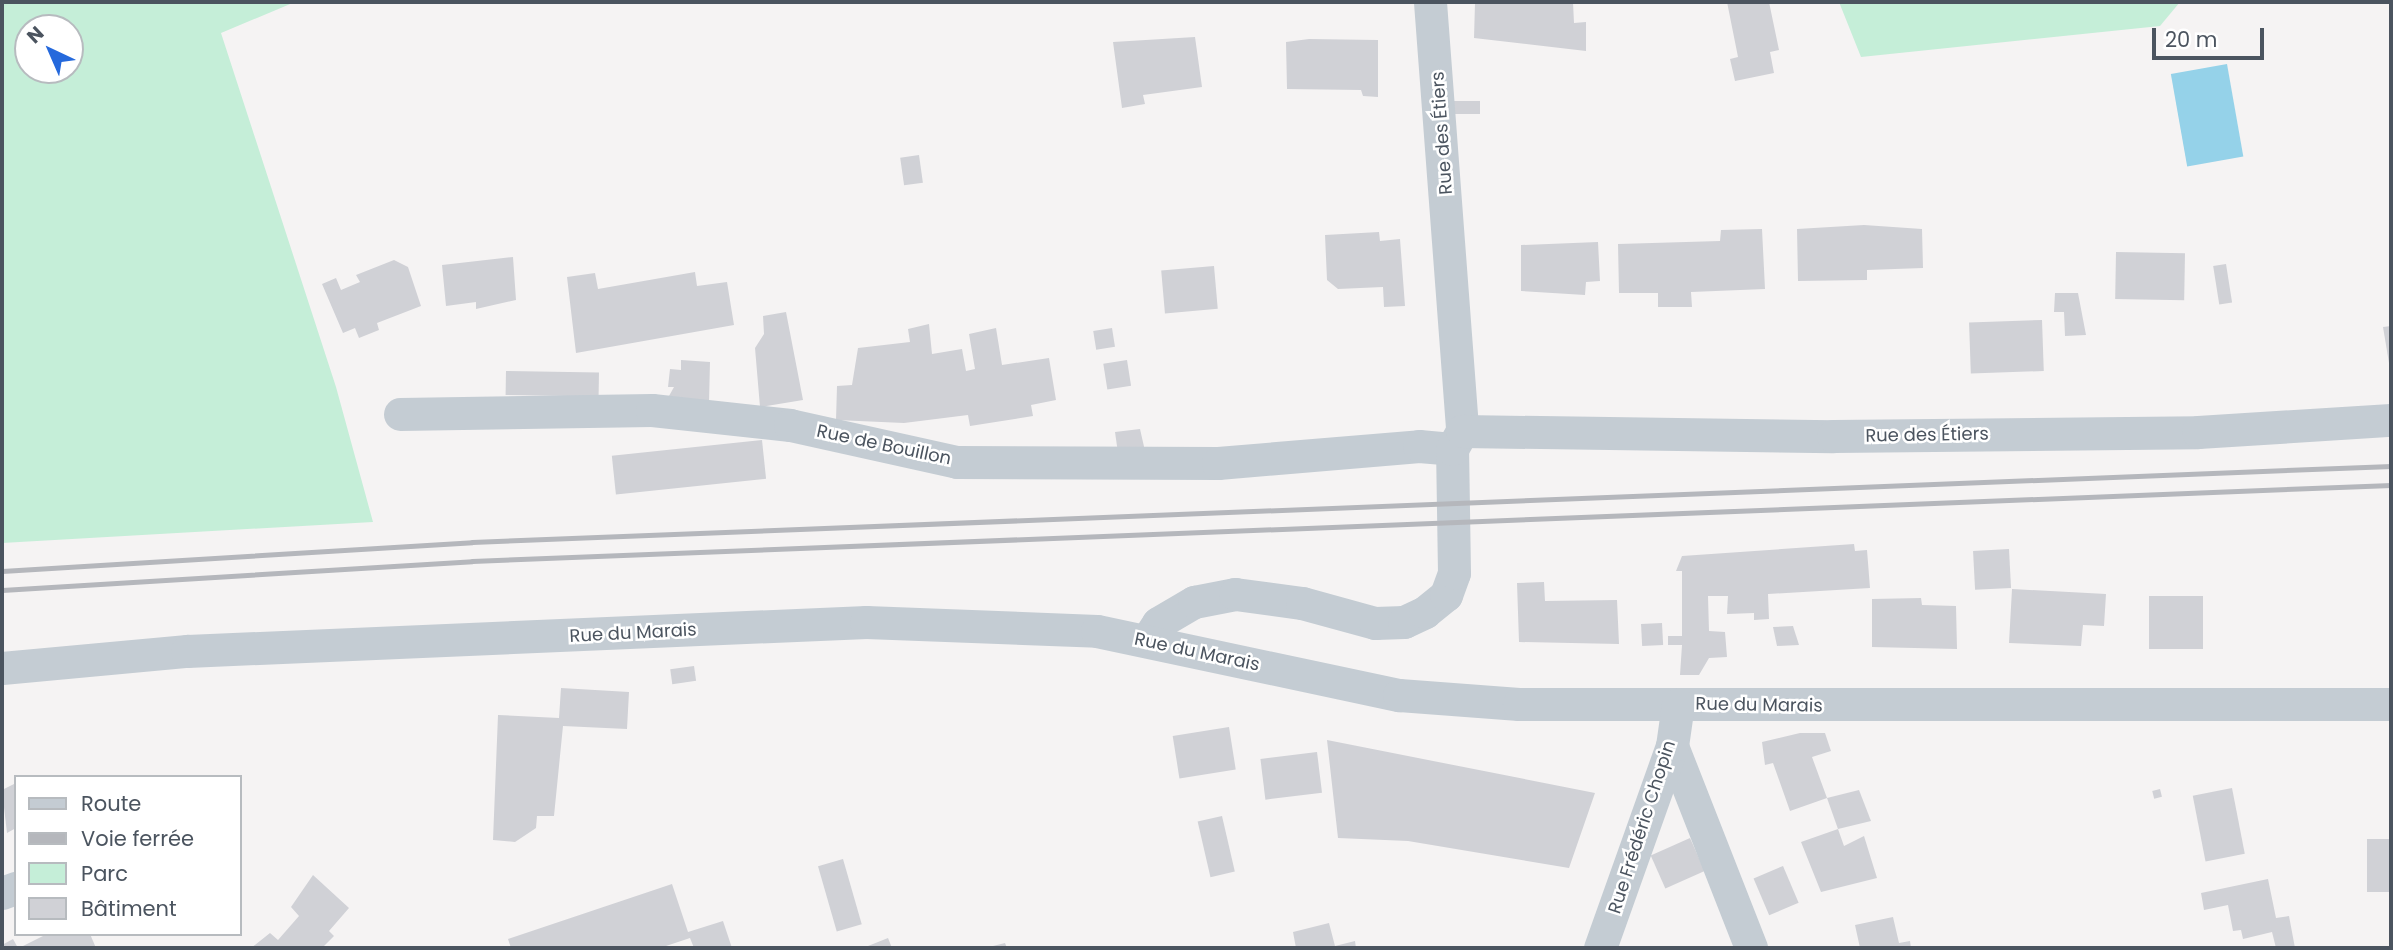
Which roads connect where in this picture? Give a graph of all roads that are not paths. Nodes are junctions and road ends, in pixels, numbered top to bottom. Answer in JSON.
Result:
{"nodes":[{"id":1,"x":1430,"y":2,"type":"edge"},
{"id":2,"x":400,"y":414,"type":"dead end"},
{"id":3,"x":2391,"y":421,"type":"edge"},
{"id":4,"x":1457,"y":440,"type":"junction"},
{"id":5,"x":1147,"y":640,"type":"junction"},
{"id":6,"x":2,"y":668,"type":"edge"},
{"id":7,"x":1678,"y":704,"type":"junction"},
{"id":8,"x":2391,"y":704,"type":"edge"},
{"id":9,"x":1672,"y":746,"type":"junction"},
{"id":10,"x":1600,"y":948,"type":"edge"},
{"id":11,"x":1751,"y":948,"type":"edge"}],
"edges":[{"from":1,"to":4,"type":"street","name":"Rue des Étiers"},
{"from":2,"to":4,"type":"street","name":"Rue de Bouillon"},
{"from":3,"to":4,"type":"street","name":"Rue des Étiers"},
{"from":4,"to":5,"type":"street","name":"Rue des Étiers"},
{"from":5,"to":6,"type":"street","name":"Rue du Marais"},
{"from":5,"to":7,"type":"street","name":"Rue du Marais"},
{"from":7,"to":8,"type":"street","name":"Rue du Marais"},
{"from":7,"to":9,"type":"street","name":"Rue Frédéric Chopin"},
{"from":9,"to":10,"type":"street","name":"Rue Frédéric Chopin"},
{"from":9,"to":11,"type":"street"}]}
